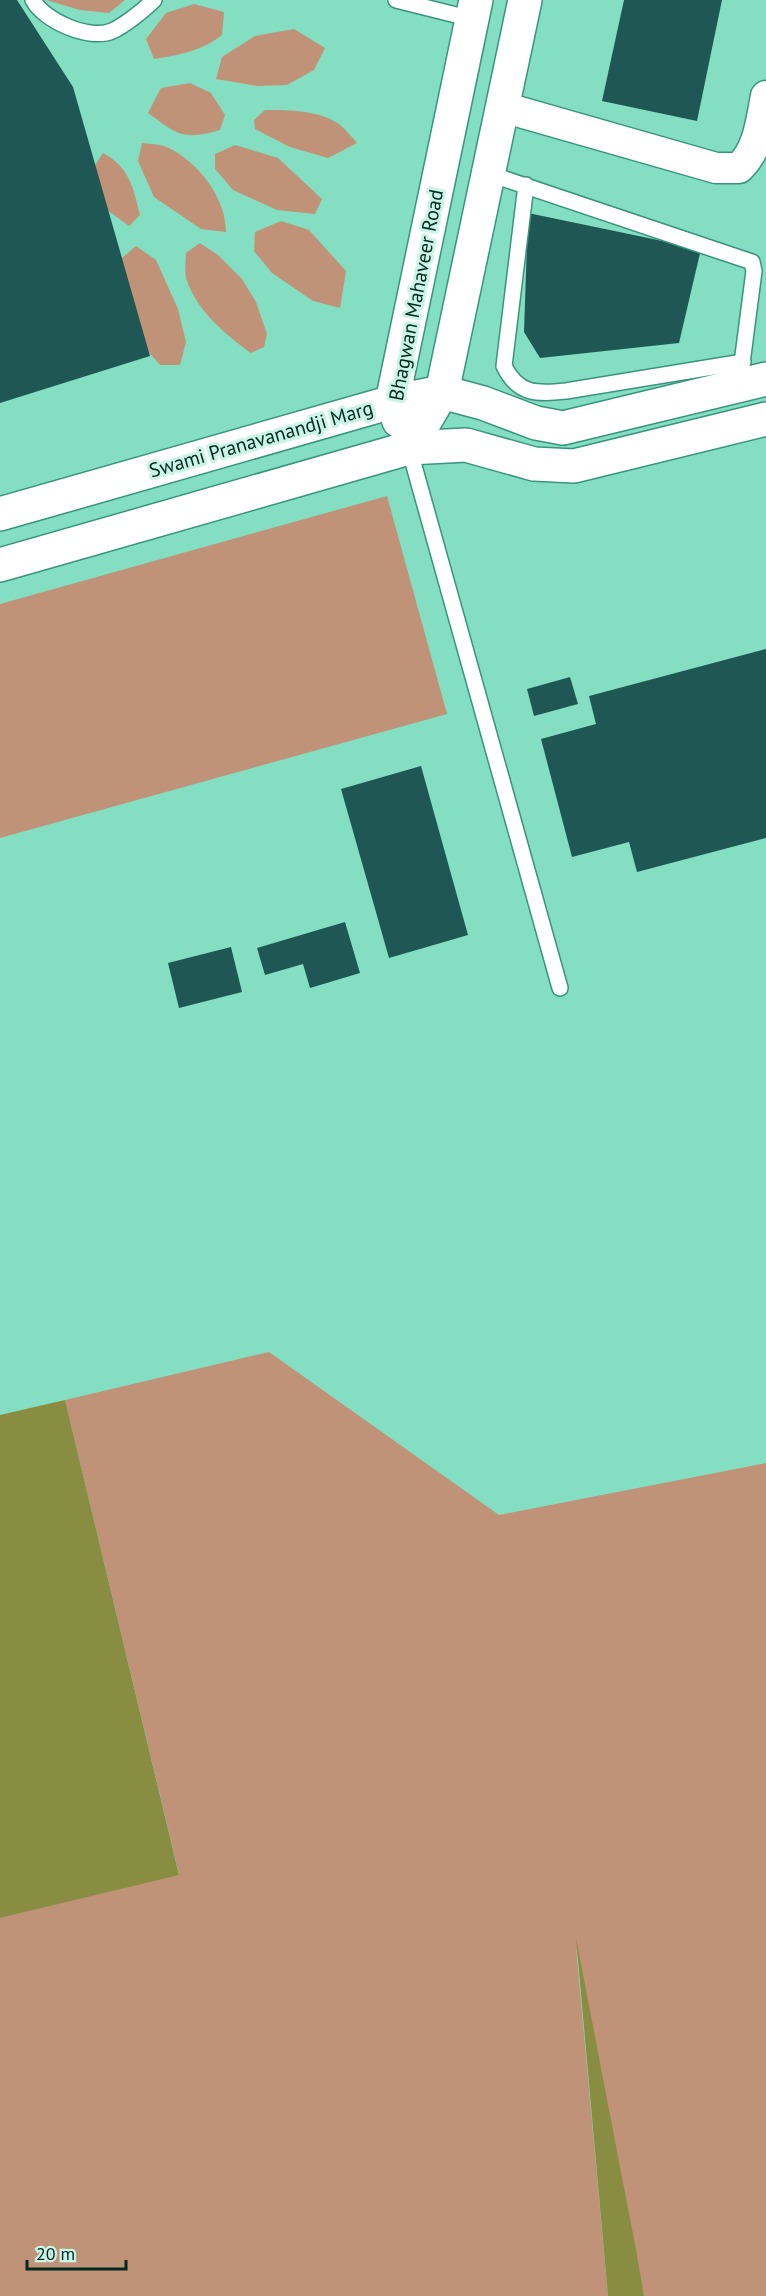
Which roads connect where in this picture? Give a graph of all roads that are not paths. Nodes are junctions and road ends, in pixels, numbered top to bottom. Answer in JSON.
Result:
{"nodes":[{"id":1,"x":33,"y":0,"type":"edge"},
{"id":2,"x":154,"y":0,"type":"edge"},
{"id":3,"x":396,"y":0,"type":"edge"},
{"id":4,"x":525,"y":0,"type":"edge"},
{"id":5,"x":474,"y":10,"type":"edge"},
{"id":6,"x":766,"y":96,"type":"edge"},
{"id":7,"x":502,"y":107,"type":"junction"},
{"id":8,"x":487,"y":173,"type":"junction"},
{"id":9,"x":526,"y":185,"type":"junction"},
{"id":10,"x":749,"y":375,"type":"edge"},
{"id":11,"x":442,"y":392,"type":"junction"},
{"id":12,"x":392,"y":402,"type":"junction"},
{"id":13,"x":766,"y":419,"type":"edge"},
{"id":14,"x":409,"y":448,"type":"junction"},
{"id":15,"x":0,"y":514,"type":"edge"},
{"id":16,"x":0,"y":565,"type":"edge"},
{"id":17,"x":560,"y":988,"type":"dead end"}],
"edges":[{"from":1,"to":2,"type":"lane"},
{"from":3,"to":5,"type":"lane"},
{"from":4,"to":7,"type":"street","name":"Bhagwan Mahaveer Road"},
{"from":5,"to":12,"type":"street","name":"Bhagwan Mahaveer Road"},
{"from":6,"to":7,"type":"street"},
{"from":7,"to":8,"type":"street","name":"Bhagwan Mahaveer Road"},
{"from":8,"to":9,"type":"lane"},
{"from":8,"to":11,"type":"street","name":"Bhagwan Mahaveer Road"},
{"from":9,"to":10,"type":"lane"},
{"from":9,"to":10,"type":"lane"},
{"from":10,"to":11,"type":"street","name":"Swami Pranavanandji Marg"},
{"from":11,"to":12,"type":"street","name":"Swami Pranavanandji Marg"},
{"from":11,"to":14,"type":"street","name":"Bhagwan Mahaveer Road"},
{"from":12,"to":14,"type":"street","name":"Bhagwan Mahaveer Road"},
{"from":12,"to":15,"type":"street","name":"Swami Pranavanandji Marg"},
{"from":13,"to":14,"type":"street"},
{"from":14,"to":16,"type":"street"},
{"from":14,"to":17,"type":"lane"}]}
